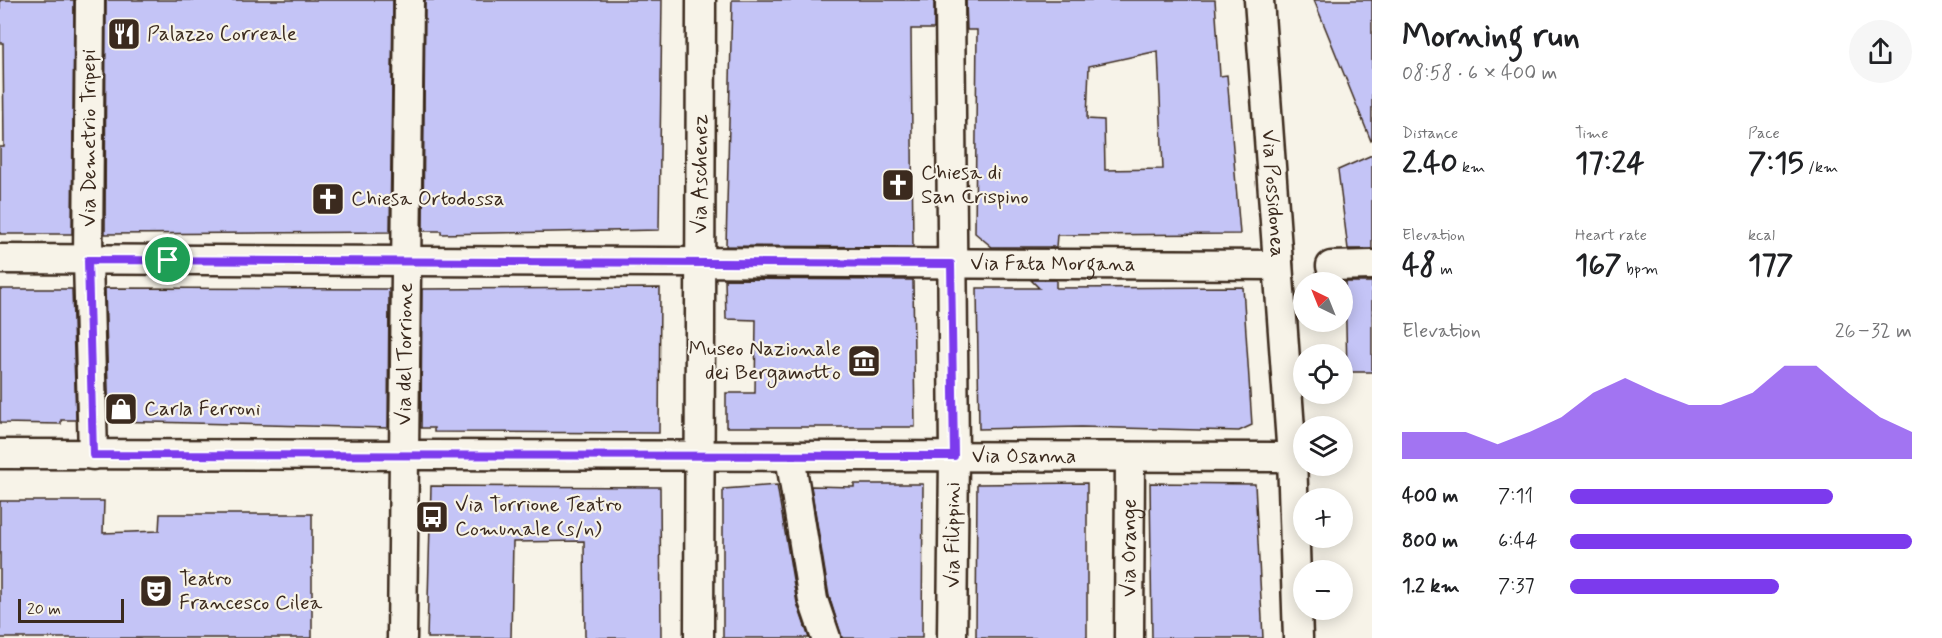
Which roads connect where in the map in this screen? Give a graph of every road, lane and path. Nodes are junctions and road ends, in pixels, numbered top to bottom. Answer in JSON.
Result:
{"nodes":[{"id":1,"x":90,"y":0,"type":"edge"},
{"id":2,"x":409,"y":0,"type":"edge"},
{"id":3,"x":701,"y":0,"type":"edge"},
{"id":4,"x":950,"y":0,"type":"edge"},
{"id":5,"x":1259,"y":0,"type":"edge"},
{"id":6,"x":0,"y":259,"type":"edge"},
{"id":7,"x":88,"y":260,"type":"junction"},
{"id":8,"x":406,"y":261,"type":"junction"},
{"id":9,"x":700,"y":263,"type":"junction"},
{"id":10,"x":951,"y":264,"type":"junction"},
{"id":11,"x":1278,"y":265,"type":"junction"},
{"id":12,"x":1372,"y":265,"type":"edge"},
{"id":13,"x":1331,"y":266,"type":"dead end"},
{"id":14,"x":0,"y":454,"type":"edge"},
{"id":15,"x":93,"y":455,"type":"junction"},
{"id":16,"x":404,"y":455,"type":"junction"},
{"id":17,"x":700,"y":456,"type":"junction"},
{"id":18,"x":790,"y":456,"type":"junction"},
{"id":19,"x":954,"y":456,"type":"junction"},
{"id":20,"x":1130,"y":457,"type":"junction"},
{"id":21,"x":1292,"y":457,"type":"junction"},
{"id":22,"x":402,"y":638,"type":"edge"},
{"id":23,"x":699,"y":638,"type":"edge"},
{"id":24,"x":826,"y":638,"type":"edge"},
{"id":25,"x":952,"y":638,"type":"edge"},
{"id":26,"x":1129,"y":638,"type":"edge"},
{"id":27,"x":1298,"y":638,"type":"edge"}],
"edges":[{"from":1,"to":7,"type":"street","name":"Via Demetrio Tripepi"},
{"from":2,"to":8,"type":"street","name":"Via del Torrione"},
{"from":3,"to":9,"type":"street","name":"Via Aschenez"},
{"from":4,"to":10,"type":"street","name":"Via Filippini"},
{"from":5,"to":11,"type":"street","name":"Via Possidonea"},
{"from":6,"to":7,"type":"street","name":"Via Fata Morgana"},
{"from":7,"to":8,"type":"street","name":"Via Fata Morgana"},
{"from":7,"to":15,"type":"street","name":"Via Demetrio Tripepi"},
{"from":8,"to":9,"type":"street","name":"Via Fata Morgana"},
{"from":8,"to":16,"type":"street","name":"Via del Torrione"},
{"from":9,"to":10,"type":"street","name":"Via Fata Morgana"},
{"from":9,"to":17,"type":"street","name":"Via Aschenez"},
{"from":10,"to":11,"type":"street","name":"Via Fata Morgana"},
{"from":10,"to":19,"type":"street","name":"Via Filippini"},
{"from":11,"to":21,"type":"street","name":"Via Possidonea"},
{"from":12,"to":13,"type":"street"},
{"from":14,"to":15,"type":"street","name":"Via Osanna"},
{"from":15,"to":16,"type":"street","name":"Via Osanna"},
{"from":16,"to":17,"type":"street","name":"Via Osanna"},
{"from":16,"to":22,"type":"street","name":"Via del Torrione"},
{"from":17,"to":18,"type":"street","name":"Via Osanna"},
{"from":17,"to":23,"type":"street","name":"Via Aschenez"},
{"from":18,"to":19,"type":"street","name":"Via Osanna"},
{"from":18,"to":24,"type":"street"},
{"from":19,"to":20,"type":"street","name":"Via Osanna"},
{"from":19,"to":25,"type":"street","name":"Via Filippini"},
{"from":20,"to":21,"type":"street","name":"Via Osanna"},
{"from":20,"to":26,"type":"street","name":"Via Orange"},
{"from":21,"to":27,"type":"street","name":"Via Possidonea"}]}
